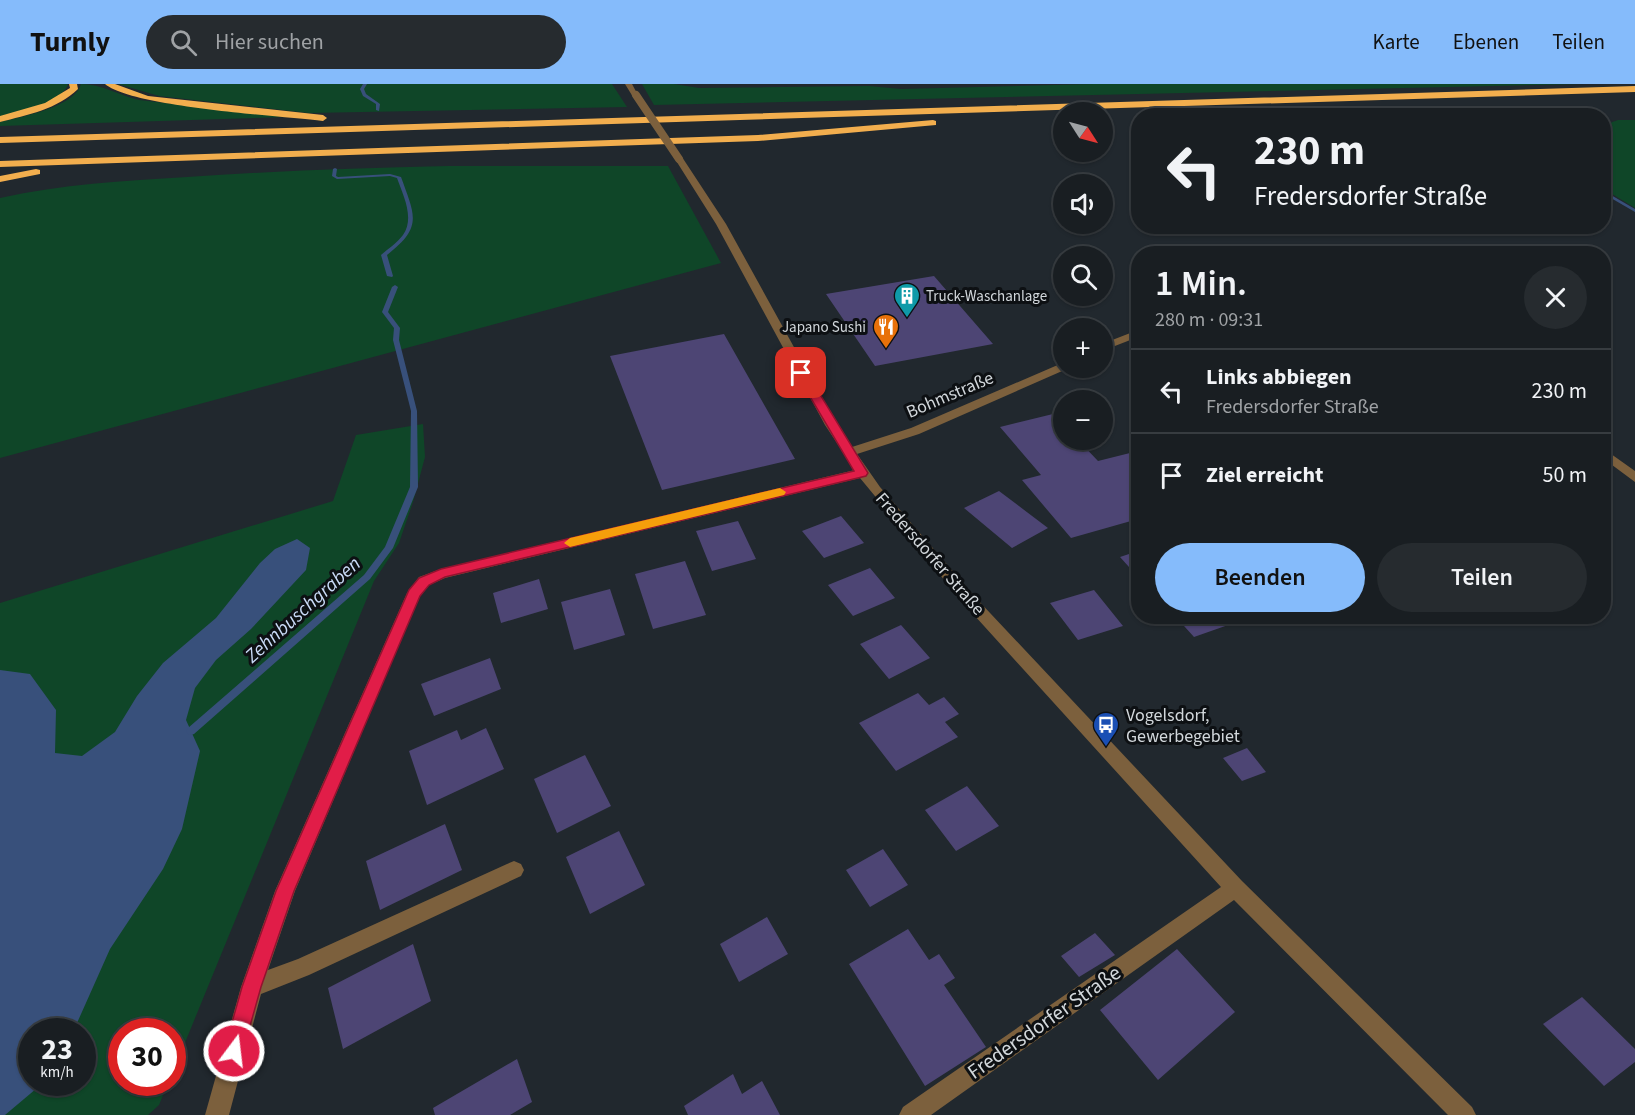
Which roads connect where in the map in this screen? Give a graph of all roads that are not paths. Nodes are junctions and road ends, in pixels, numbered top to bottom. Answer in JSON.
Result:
{"nodes":[{"id":1,"x":73,"y":84,"type":"edge"},
{"id":2,"x":109,"y":84,"type":"edge"},
{"id":3,"x":627,"y":84,"type":"edge"},
{"id":4,"x":1635,"y":89,"type":"edge"},
{"id":5,"x":1635,"y":99,"type":"edge"},
{"id":6,"x":1554,"y":102,"type":"dead end"},
{"id":7,"x":745,"y":106,"type":"dead end"},
{"id":8,"x":1406,"y":107,"type":"dead end"},
{"id":9,"x":654,"y":108,"type":"dead end"},
{"id":10,"x":1371,"y":108,"type":"edge"},
{"id":11,"x":632,"y":109,"type":"dead end"},
{"id":12,"x":940,"y":111,"type":"junction"},
{"id":13,"x":335,"y":117,"type":"dead end"},
{"id":14,"x":323,"y":118,"type":"junction"},
{"id":15,"x":0,"y":119,"type":"edge"},
{"id":16,"x":251,"y":120,"type":"dead end"},
{"id":17,"x":0,"y":128,"type":"edge"},
{"id":18,"x":12,"y":128,"type":"dead end"},
{"id":19,"x":569,"y":134,"type":"dead end"},
{"id":20,"x":0,"y":140,"type":"edge"},
{"id":21,"x":110,"y":161,"type":"junction"},
{"id":22,"x":0,"y":164,"type":"edge"},
{"id":23,"x":0,"y":179,"type":"edge"},
{"id":24,"x":1131,"y":336,"type":"edge"},
{"id":25,"x":1113,"y":343,"type":"edge"},
{"id":26,"x":1053,"y":371,"type":"edge"},
{"id":27,"x":848,"y":453,"type":"junction"},
{"id":28,"x":1611,"y":459,"type":"edge"},
{"id":29,"x":862,"y":473,"type":"junction"},
{"id":30,"x":1635,"y":478,"type":"edge"},
{"id":31,"x":514,"y":870,"type":"dead end"},
{"id":32,"x":1235,"y":888,"type":"junction"},
{"id":33,"x":252,"y":987,"type":"junction"},
{"id":34,"x":217,"y":1115,"type":"edge"},
{"id":35,"x":911,"y":1115,"type":"edge"},
{"id":36,"x":1464,"y":1115,"type":"edge"}],
"edges":[{"from":1,"to":15,"type":"highway"},
{"from":2,"to":14,"type":"highway"},
{"from":3,"to":27,"type":"street","name":"Fredersdorfer Straße","bridge":true},
{"from":4,"to":12,"type":"highway"},
{"from":5,"to":6,"type":"highway"},
{"from":7,"to":12,"type":"highway"},
{"from":8,"to":10,"type":"highway"},
{"from":9,"to":11,"type":"highway"},
{"from":12,"to":20,"type":"highway"},
{"from":13,"to":14,"type":"highway"},
{"from":14,"to":16,"type":"highway"},
{"from":17,"to":18,"type":"highway"},
{"from":19,"to":21,"type":"highway"},
{"from":21,"to":22,"type":"highway"},
{"from":21,"to":23,"type":"highway"},
{"from":24,"to":25,"type":"street"},
{"from":26,"to":27,"type":"street","name":"Bohmstraße"},
{"from":27,"to":29,"type":"street","name":"Fredersdorfer Straße"},
{"from":28,"to":30,"type":"street"},
{"from":29,"to":32,"type":"street","name":"Fredersdorfer Straße"},
{"from":29,"to":33,"type":"street"},
{"from":31,"to":33,"type":"street"},
{"from":32,"to":35,"type":"street","name":"Fredersdorfer Straße"},
{"from":32,"to":36,"type":"street","name":"Fredersdorfer Straße"},
{"from":33,"to":34,"type":"street"}]}
